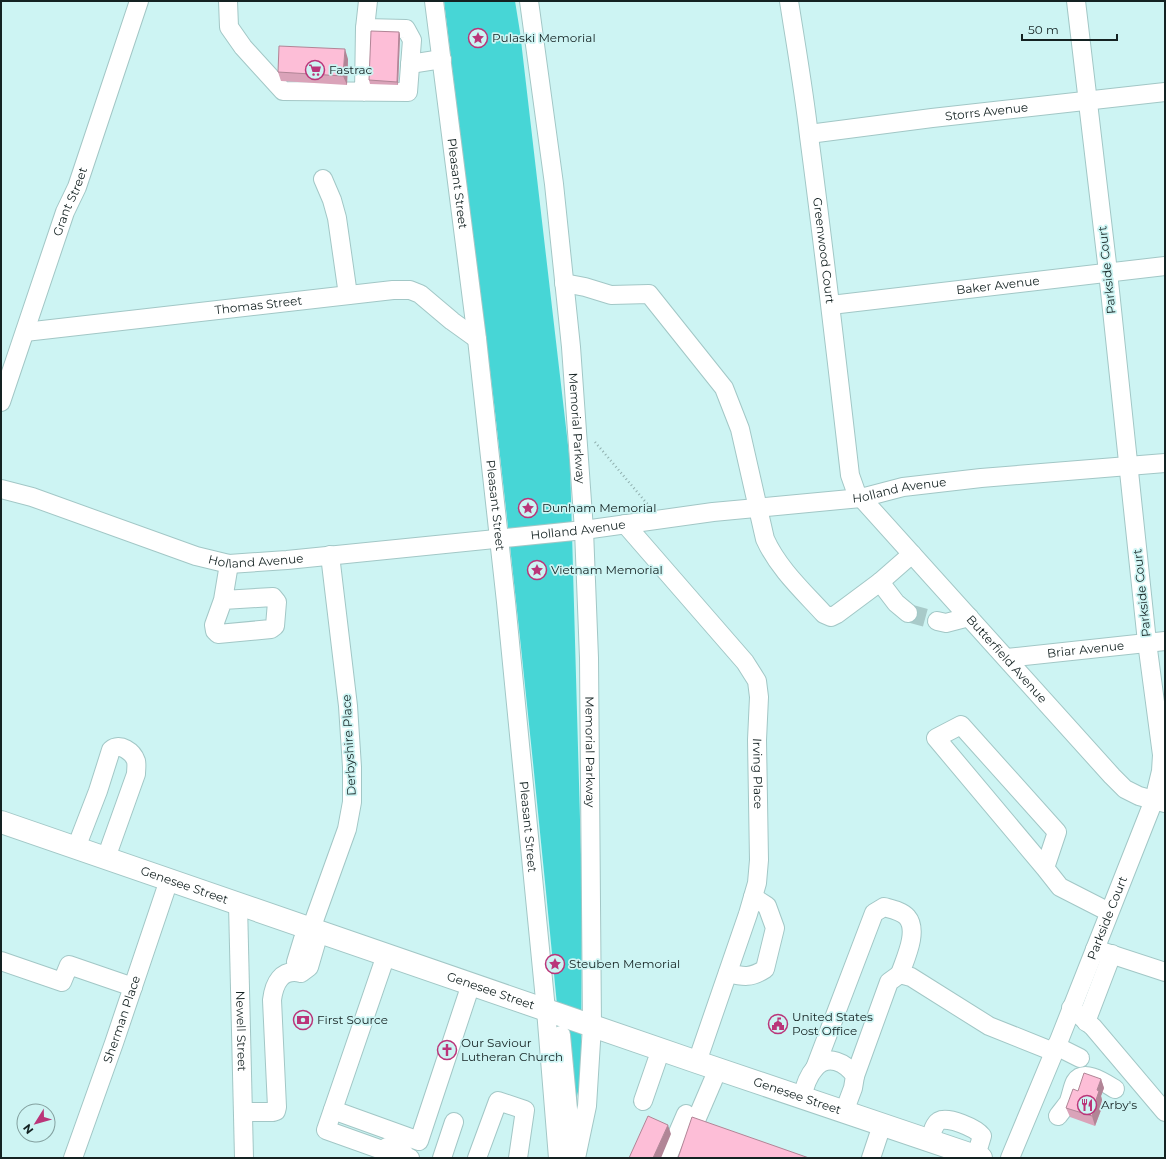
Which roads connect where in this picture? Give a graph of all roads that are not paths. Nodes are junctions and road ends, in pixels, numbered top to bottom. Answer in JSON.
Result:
{"nodes":[{"id":1,"x":139,"y":1,"type":"edge"},
{"id":2,"x":228,"y":1,"type":"edge"},
{"id":3,"x":368,"y":1,"type":"edge"},
{"id":4,"x":434,"y":1,"type":"edge"},
{"id":5,"x":529,"y":1,"type":"edge"},
{"id":6,"x":789,"y":1,"type":"edge"},
{"id":7,"x":1076,"y":1,"type":"edge"},
{"id":8,"x":365,"y":28,"type":"junction"},
{"id":9,"x":442,"y":59,"type":"junction"},
{"id":10,"x":410,"y":64,"type":"junction"},
{"id":11,"x":364,"y":92,"type":"junction"},
{"id":12,"x":1165,"y":92,"type":"edge"},
{"id":13,"x":1087,"y":101,"type":"junction"},
{"id":14,"x":809,"y":134,"type":"junction"},
{"id":15,"x":323,"y":179,"type":"dead end"},
{"id":16,"x":1165,"y":266,"type":"edge"},
{"id":17,"x":1108,"y":272,"type":"junction"},
{"id":18,"x":564,"y":283,"type":"junction"},
{"id":19,"x":348,"y":295,"type":"junction"},
{"id":20,"x":831,"y":305,"type":"junction"},
{"id":21,"x":25,"y":332,"type":"junction"},
{"id":22,"x":477,"y":339,"type":"junction"},
{"id":23,"x":1,"y":402,"type":"edge"},
{"id":24,"x":1165,"y":463,"type":"edge"},
{"id":25,"x":1128,"y":466,"type":"junction"},
{"id":26,"x":1,"y":489,"type":"edge"},
{"id":27,"x":860,"y":498,"type":"junction"},
{"id":28,"x":758,"y":507,"type":"junction"},
{"id":29,"x":625,"y":524,"type":"junction"},
{"id":30,"x":584,"y":530,"type":"junction"},
{"id":31,"x":498,"y":538,"type":"junction"},
{"id":32,"x":912,"y":554,"type":"junction"},
{"id":33,"x":330,"y":555,"type":"junction"},
{"id":34,"x":229,"y":564,"type":"junction"},
{"id":35,"x":880,"y":582,"type":"junction"},
{"id":36,"x":223,"y":600,"type":"dead end"},
{"id":37,"x":908,"y":613,"type":"tunnel mouth"},
{"id":38,"x":969,"y":617,"type":"junction"},
{"id":39,"x":937,"y":621,"type":"tunnel mouth"},
{"id":40,"x":1165,"y":641,"type":"edge"},
{"id":41,"x":1147,"y":642,"type":"junction"},
{"id":42,"x":1007,"y":658,"type":"junction"},
{"id":43,"x":1159,"y":802,"type":"edge"},
{"id":44,"x":1,"y":822,"type":"edge"},
{"id":45,"x":76,"y":848,"type":"junction"},
{"id":46,"x":106,"y":858,"type":"junction"},
{"id":47,"x":1045,"y":868,"type":"junction"},
{"id":48,"x":169,"y":880,"type":"junction"},
{"id":49,"x":753,"y":897,"type":"junction"},
{"id":50,"x":238,"y":904,"type":"junction"},
{"id":51,"x":1109,"y":912,"type":"junction"},
{"id":52,"x":311,"y":929,"type":"junction"},
{"id":53,"x":1095,"y":949,"type":"junction"},
{"id":54,"x":1112,"y":954,"type":"junction"},
{"id":55,"x":386,"y":955,"type":"junction"},
{"id":56,"x":1,"y":961,"type":"edge"},
{"id":57,"x":1165,"y":972,"type":"edge"},
{"id":58,"x":728,"y":973,"type":"junction"},
{"id":59,"x":900,"y":974,"type":"junction"},
{"id":60,"x":471,"y":984,"type":"junction"},
{"id":61,"x":133,"y":987,"type":"junction"},
{"id":62,"x":1071,"y":1008,"type":"junction"},
{"id":63,"x":553,"y":1012,"type":"junction"},
{"id":64,"x":1086,"y":1022,"type":"junction"},
{"id":65,"x":592,"y":1026,"type":"junction"},
{"id":66,"x":661,"y":1049,"type":"junction"},
{"id":67,"x":1055,"y":1049,"type":"junction"},
{"id":68,"x":1080,"y":1058,"type":"dead end"},
{"id":69,"x":697,"y":1062,"type":"junction"},
{"id":70,"x":815,"y":1068,"type":"junction"},
{"id":71,"x":718,"y":1069,"type":"junction"},
{"id":72,"x":855,"y":1076,"type":"junction"},
{"id":73,"x":1115,"y":1089,"type":"dead end"},
{"id":74,"x":802,"y":1098,"type":"junction"},
{"id":75,"x":643,"y":1101,"type":"dead end"},
{"id":76,"x":333,"y":1110,"type":"junction"},
{"id":77,"x":243,"y":1112,"type":"junction"},
{"id":78,"x":844,"y":1112,"type":"junction"},
{"id":79,"x":1165,"y":1112,"type":"edge"},
{"id":80,"x":1058,"y":1116,"type":"dead end"},
{"id":81,"x":454,"y":1122,"type":"dead end"},
{"id":82,"x":882,"y":1125,"type":"junction"},
{"id":83,"x":978,"y":1157,"type":"edge"},
{"id":84,"x":72,"y":1158,"type":"edge"},
{"id":85,"x":244,"y":1158,"type":"edge"},
{"id":86,"x":410,"y":1158,"type":"edge"},
{"id":87,"x":442,"y":1158,"type":"edge"},
{"id":88,"x":477,"y":1158,"type":"edge"},
{"id":89,"x":518,"y":1158,"type":"edge"},
{"id":90,"x":558,"y":1158,"type":"edge"},
{"id":91,"x":572,"y":1158,"type":"edge"},
{"id":92,"x":576,"y":1158,"type":"edge"},
{"id":93,"x":667,"y":1158,"type":"edge"},
{"id":94,"x":871,"y":1158,"type":"edge"},
{"id":95,"x":1010,"y":1158,"type":"edge"}],
"edges":[{"from":1,"to":21,"type":"street","name":"Grant Street"},
{"from":2,"to":11,"type":"street"},
{"from":3,"to":8,"type":"street"},
{"from":4,"to":9,"type":"street","name":"Pleasant Street"},
{"from":5,"to":18,"type":"street","name":"Memorial Parkway"},
{"from":6,"to":14,"type":"street","name":"Greenwood Court"},
{"from":7,"to":13,"type":"street","name":"Parkside Court"},
{"from":8,"to":10,"type":"street"},
{"from":8,"to":11,"type":"street"},
{"from":9,"to":10,"type":"street"},
{"from":9,"to":22,"type":"street","name":"Pleasant Street"},
{"from":10,"to":11,"type":"street"},
{"from":12,"to":13,"type":"street","name":"Storrs Avenue"},
{"from":13,"to":14,"type":"street","name":"Storrs Avenue"},
{"from":13,"to":17,"type":"street","name":"Parkside Court"},
{"from":14,"to":20,"type":"street","name":"Greenwood Court"},
{"from":15,"to":19,"type":"street"},
{"from":16,"to":17,"type":"street","name":"Baker Avenue"},
{"from":17,"to":20,"type":"street","name":"Baker Avenue"},
{"from":17,"to":25,"type":"street","name":"Parkside Court"},
{"from":18,"to":28,"type":"street"},
{"from":18,"to":30,"type":"street","name":"Memorial Parkway"},
{"from":19,"to":21,"type":"street","name":"Thomas Street"},
{"from":19,"to":22,"type":"street","name":"Thomas Street"},
{"from":20,"to":27,"type":"street","name":"Greenwood Court"},
{"from":21,"to":23,"type":"street","name":"Grant Street"},
{"from":22,"to":31,"type":"street","name":"Pleasant Street"},
{"from":24,"to":25,"type":"street","name":"Holland Avenue"},
{"from":25,"to":27,"type":"street","name":"Holland Avenue"},
{"from":25,"to":41,"type":"street","name":"Parkside Court"},
{"from":26,"to":34,"type":"street","name":"Holland Avenue"},
{"from":27,"to":28,"type":"street","name":"Holland Avenue"},
{"from":27,"to":32,"type":"street","name":"Butterfield Avenue"},
{"from":28,"to":29,"type":"street","name":"Holland Avenue"},
{"from":28,"to":35,"type":"street"},
{"from":29,"to":30,"type":"street","name":"Holland Avenue"},
{"from":29,"to":49,"type":"street","name":"Irving Place"},
{"from":30,"to":31,"type":"street","name":"Holland Avenue"},
{"from":30,"to":65,"type":"street","name":"Memorial Parkway"},
{"from":31,"to":33,"type":"street","name":"Holland Avenue"},
{"from":31,"to":63,"type":"street","name":"Pleasant Street"},
{"from":32,"to":35,"type":"street"},
{"from":32,"to":38,"type":"street","name":"Butterfield Avenue"},
{"from":33,"to":34,"type":"street","name":"Holland Avenue"},
{"from":33,"to":52,"type":"street","name":"Derbyshire Place"},
{"from":34,"to":36,"type":"street"},
{"from":35,"to":37,"type":"street"},
{"from":38,"to":39,"type":"street"},
{"from":38,"to":42,"type":"street","name":"Butterfield Avenue"},
{"from":40,"to":41,"type":"street","name":"Briar Avenue"},
{"from":41,"to":42,"type":"street","name":"Briar Avenue"},
{"from":41,"to":43,"type":"street","name":"Parkside Court"},
{"from":42,"to":43,"type":"street","name":"Butterfield Avenue"},
{"from":43,"to":51,"type":"street","name":"Parkside Court"},
{"from":44,"to":45,"type":"main road","name":"Genesee Street"},
{"from":45,"to":46,"type":"main road","name":"Genesee Street"},
{"from":45,"to":46,"type":"street"},
{"from":46,"to":48,"type":"main road","name":"Genesee Street"},
{"from":47,"to":47,"type":"street"},
{"from":47,"to":51,"type":"street"},
{"from":48,"to":50,"type":"main road","name":"Genesee Street"},
{"from":48,"to":61,"type":"street","name":"Sherman Place"},
{"from":49,"to":58,"type":"street","name":"Irving Place"},
{"from":49,"to":58,"type":"street"},
{"from":50,"to":52,"type":"main road","name":"Genesee Street"},
{"from":50,"to":77,"type":"street","name":"Newell Street"},
{"from":51,"to":53,"type":"street","name":"Parkside Court"},
{"from":52,"to":55,"type":"main road","name":"Genesee Street"},
{"from":52,"to":77,"type":"street"},
{"from":53,"to":54,"type":"street"},
{"from":53,"to":62,"type":"street","name":"Parkside Court"},
{"from":54,"to":57,"type":"street"},
{"from":54,"to":64,"type":"street"},
{"from":55,"to":60,"type":"main road","name":"Genesee Street"},
{"from":55,"to":76,"type":"street"},
{"from":56,"to":61,"type":"street"},
{"from":58,"to":69,"type":"street","name":"Irving Place"},
{"from":59,"to":67,"type":"street"},
{"from":59,"to":70,"type":"street"},
{"from":59,"to":72,"type":"street"},
{"from":60,"to":63,"type":"main road","name":"Genesee Street"},
{"from":60,"to":76,"type":"street"},
{"from":61,"to":84,"type":"street","name":"Sherman Place"},
{"from":62,"to":64,"type":"street"},
{"from":62,"to":67,"type":"street","name":"Parkside Court"},
{"from":63,"to":65,"type":"main road","name":"Genesee Street"},
{"from":63,"to":90,"type":"street"},
{"from":63,"to":91,"type":"street"},
{"from":64,"to":79,"type":"street"},
{"from":65,"to":66,"type":"main road","name":"Genesee Street"},
{"from":65,"to":92,"type":"street","name":"Memorial Parkway"},
{"from":66,"to":69,"type":"main road","name":"Genesee Street"},
{"from":66,"to":75,"type":"street"},
{"from":67,"to":68,"type":"street"},
{"from":67,"to":95,"type":"street","name":"Parkside Court"},
{"from":69,"to":71,"type":"main road","name":"Genesee Street"},
{"from":70,"to":72,"type":"street"},
{"from":70,"to":74,"type":"street"},
{"from":71,"to":74,"type":"main road","name":"Genesee Street"},
{"from":71,"to":93,"type":"street"},
{"from":72,"to":78,"type":"street"},
{"from":73,"to":80,"type":"street"},
{"from":74,"to":78,"type":"main road","name":"Genesee Street"},
{"from":76,"to":86,"type":"street"},
{"from":77,"to":85,"type":"street","name":"Newell Street"},
{"from":78,"to":82,"type":"main road","name":"Genesee Street"},
{"from":81,"to":87,"type":"street"},
{"from":82,"to":83,"type":"main road","name":"Genesee Street"},
{"from":82,"to":94,"type":"street"},
{"from":88,"to":89,"type":"street"}]}
